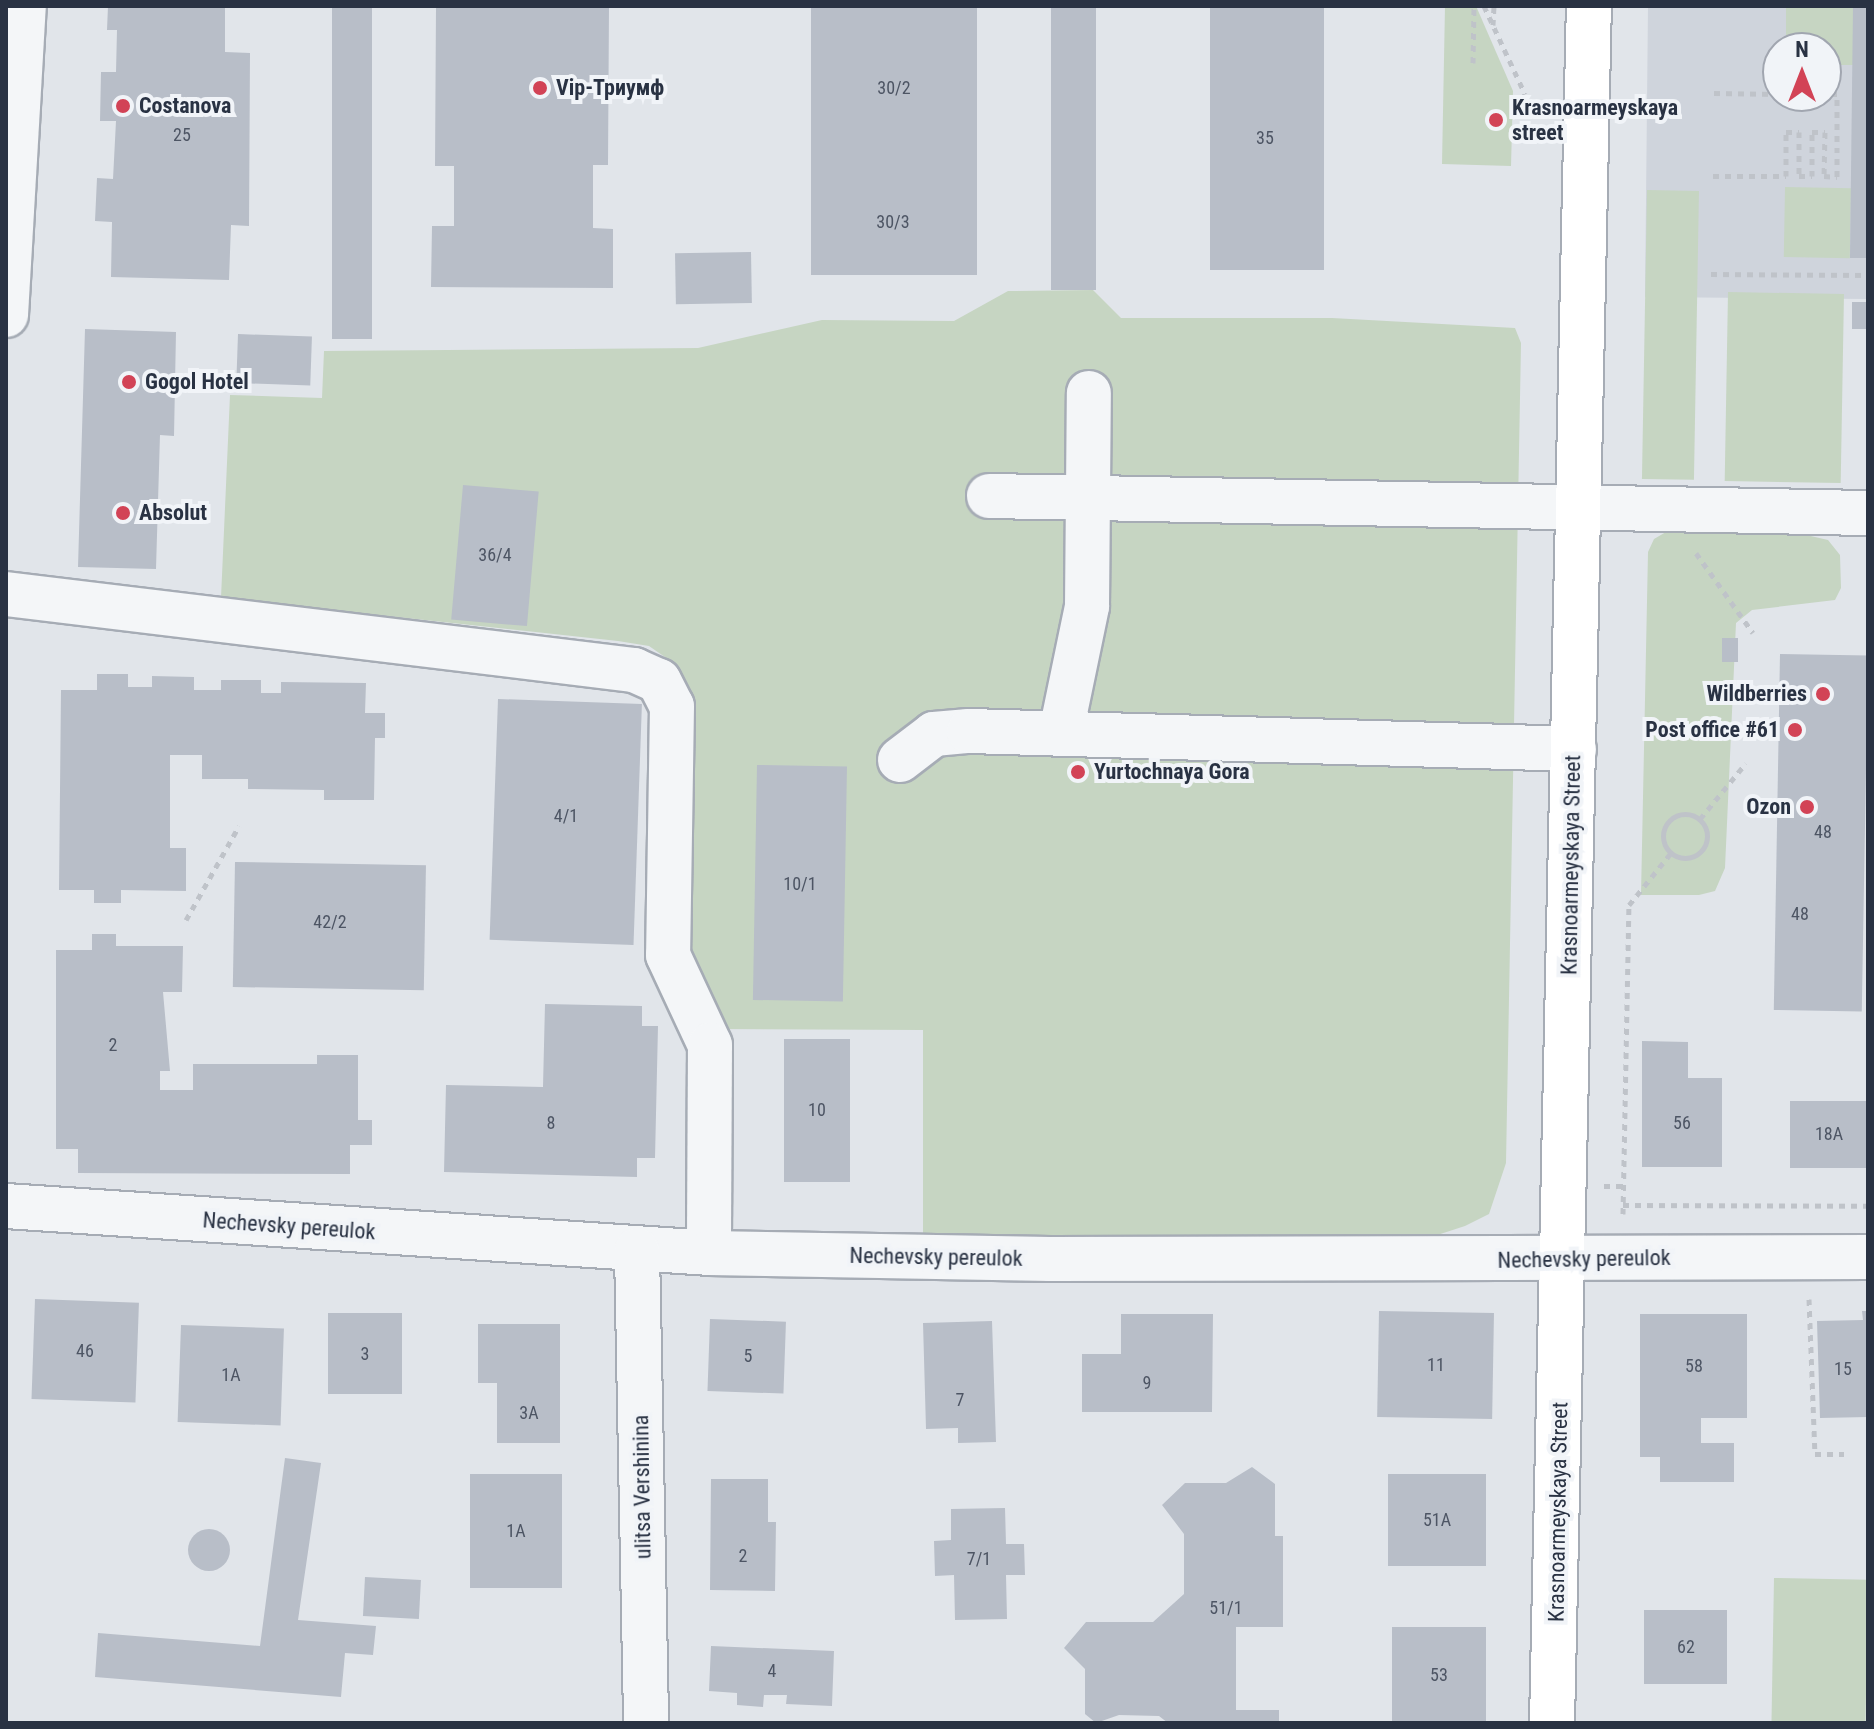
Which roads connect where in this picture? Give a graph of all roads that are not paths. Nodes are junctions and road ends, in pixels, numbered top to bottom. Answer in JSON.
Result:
{"nodes":[{"id":1,"x":24,"y":6,"type":"edge"},
{"id":2,"x":1589,"y":6,"type":"edge"},
{"id":3,"x":14,"y":49,"type":"edge"},
{"id":4,"x":6,"y":315,"type":"edge"},
{"id":5,"x":1089,"y":393,"type":"dead end"},
{"id":6,"x":989,"y":496,"type":"dead end"},
{"id":7,"x":1088,"y":497,"type":"junction"},
{"id":8,"x":1578,"y":505,"type":"junction"},
{"id":9,"x":1868,"y":513,"type":"edge"},
{"id":10,"x":6,"y":594,"type":"edge"},
{"id":11,"x":1061,"y":732,"type":"junction"},
{"id":12,"x":1574,"y":749,"type":"junction"},
{"id":13,"x":900,"y":760,"type":"dead end"},
{"id":14,"x":6,"y":1206,"type":"edge"},
{"id":15,"x":637,"y":1250,"type":"junction"},
{"id":16,"x":709,"y":1253,"type":"junction"},
{"id":17,"x":1868,"y":1257,"type":"edge"},
{"id":18,"x":1564,"y":1259,"type":"junction"},
{"id":19,"x":646,"y":1723,"type":"edge"},
{"id":20,"x":1552,"y":1723,"type":"edge"}],
"edges":[{"from":1,"to":3,"type":"street"},
{"from":2,"to":8,"type":"main road","name":"Krasnoarmeyskaya Street"},
{"from":3,"to":4,"type":"street"},
{"from":5,"to":7,"type":"street"},
{"from":6,"to":7,"type":"street"},
{"from":7,"to":8,"type":"street"},
{"from":7,"to":11,"type":"street"},
{"from":8,"to":9,"type":"street"},
{"from":8,"to":12,"type":"main road","name":"Krasnoarmeyskaya Street"},
{"from":10,"to":16,"type":"street"},
{"from":11,"to":12,"type":"street"},
{"from":11,"to":13,"type":"street"},
{"from":12,"to":18,"type":"main road","name":"Krasnoarmeyskaya Street"},
{"from":14,"to":15,"type":"street","name":"Nechevsky pereulok"},
{"from":15,"to":16,"type":"street","name":"Nechevsky pereulok"},
{"from":15,"to":19,"type":"street","name":"ulitsa Vershinina"},
{"from":16,"to":18,"type":"street","name":"Nechevsky pereulok"},
{"from":17,"to":18,"type":"street","name":"Nechevsky pereulok"},
{"from":18,"to":20,"type":"main road","name":"Krasnoarmeyskaya Street"}]}
